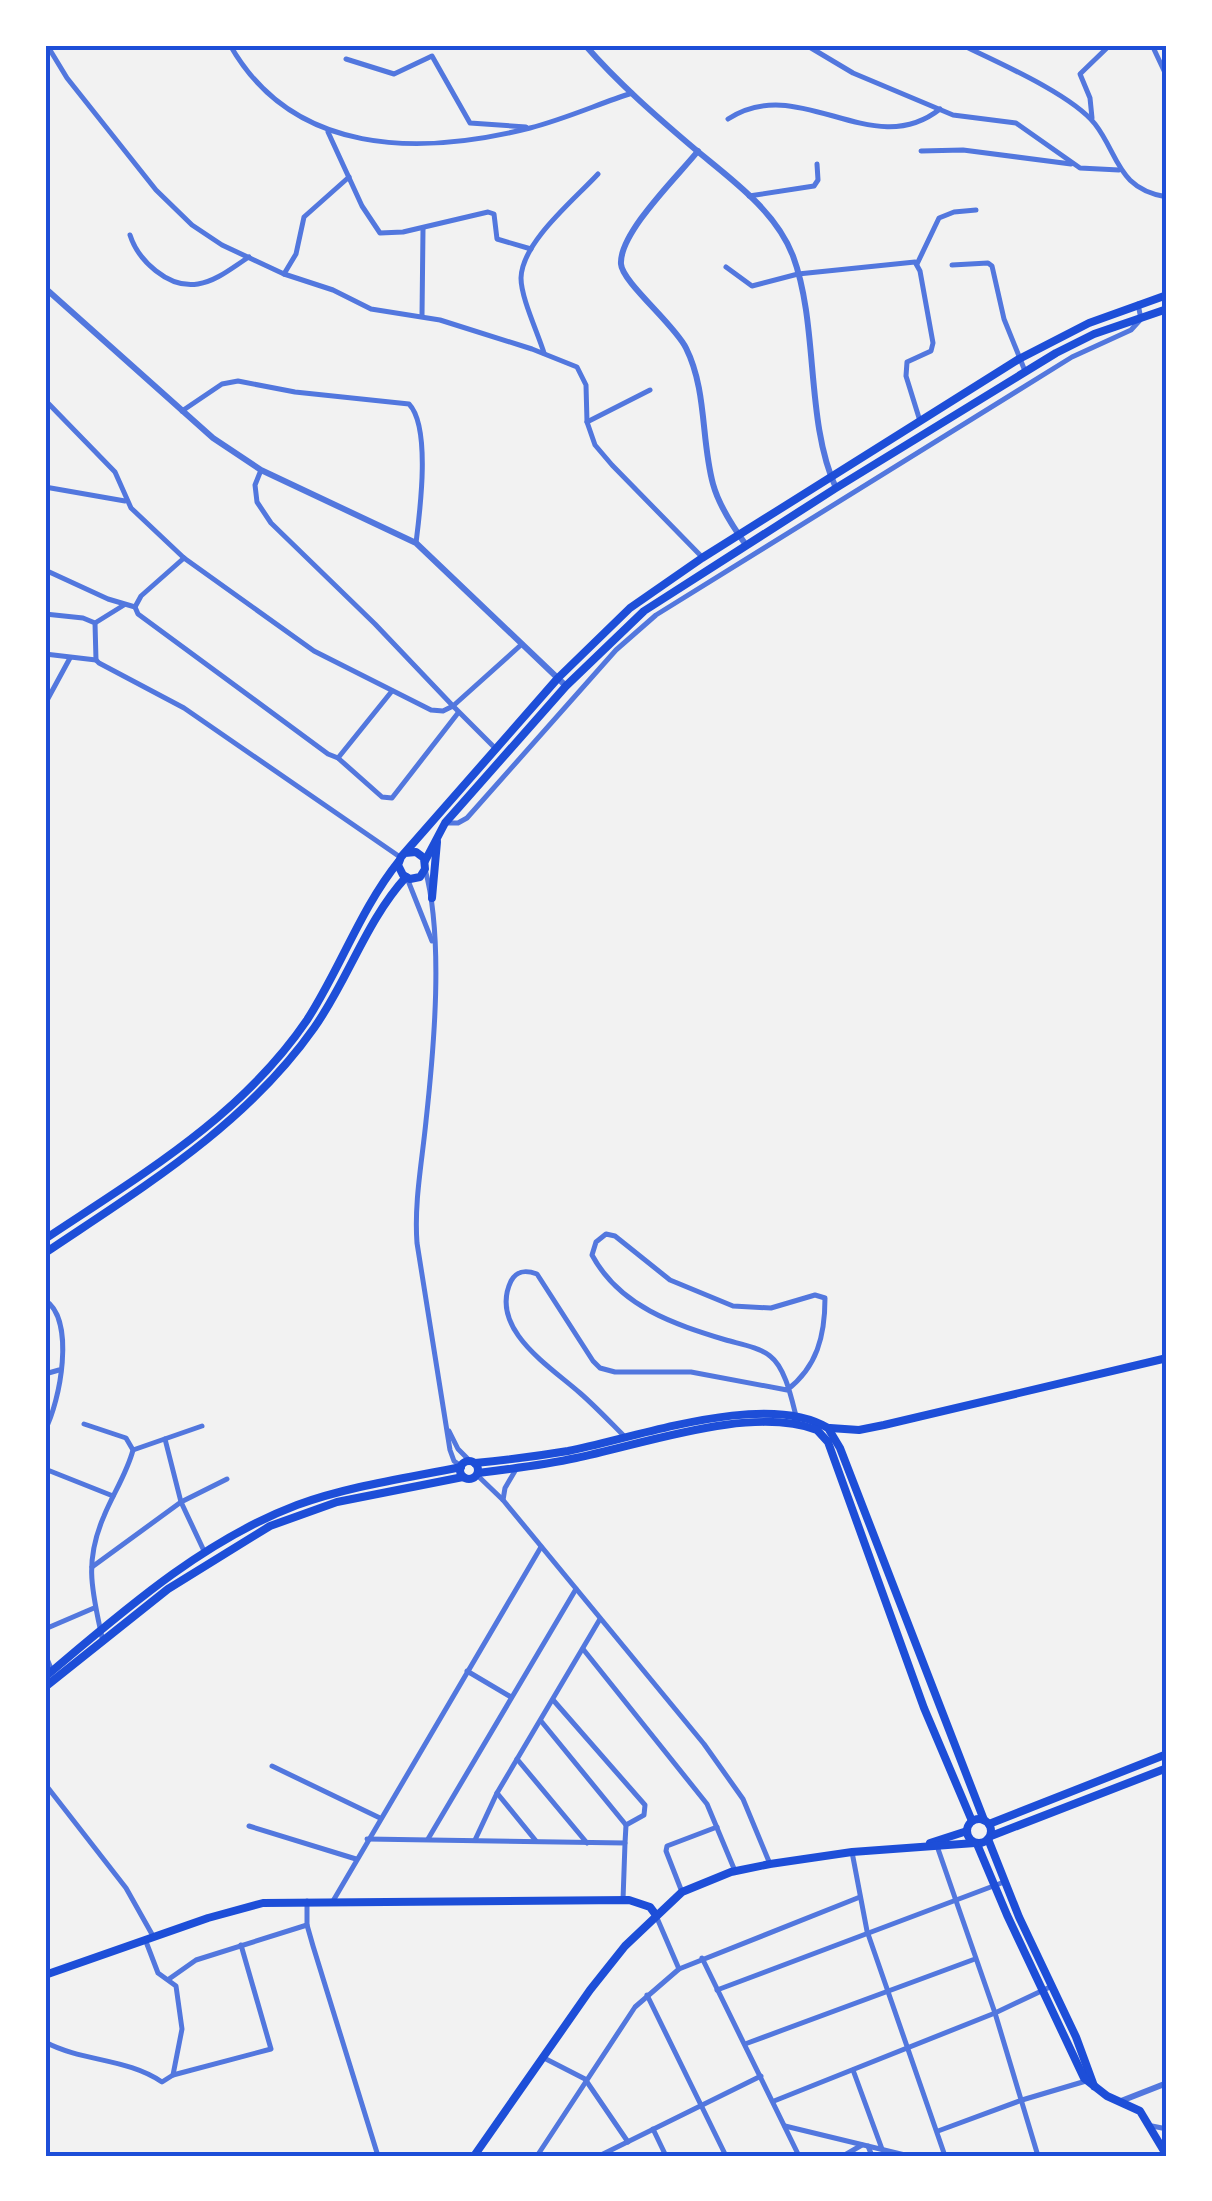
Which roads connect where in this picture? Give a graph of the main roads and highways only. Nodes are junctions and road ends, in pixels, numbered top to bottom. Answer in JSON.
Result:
{"nodes":[{"id":1,"x":1167,"y":295,"type":"edge"},
{"id":2,"x":1167,"y":309,"type":"edge"},
{"id":3,"x":438,"y":834,"type":"junction"},
{"id":4,"x":402,"y":857,"type":"junction"},
{"id":5,"x":425,"y":865,"type":"junction"},
{"id":6,"x":406,"y":877,"type":"junction"},
{"id":7,"x":432,"y":898,"type":"road end"},
{"id":8,"x":227,"y":1112,"type":"junction"},
{"id":9,"x":237,"y":1116,"type":"junction"},
{"id":10,"x":45,"y":1239,"type":"edge"},
{"id":11,"x":45,"y":1253,"type":"edge"},
{"id":12,"x":1167,"y":1358,"type":"edge"},
{"id":13,"x":798,"y":1422,"type":"junction"},
{"id":14,"x":828,"y":1428,"type":"junction"},
{"id":15,"x":817,"y":1430,"type":"junction"},
{"id":16,"x":567,"y":1455,"type":"junction"},
{"id":17,"x":469,"y":1469,"type":"junction"},
{"id":18,"x":336,"y":1498,"type":"junction"},
{"id":19,"x":48,"y":1674,"type":"edge"},
{"id":20,"x":45,"y":1688,"type":"edge"},
{"id":21,"x":1167,"y":1754,"type":"edge"},
{"id":22,"x":1167,"y":1768,"type":"edge"},
{"id":23,"x":972,"y":1821,"type":"junction"},
{"id":24,"x":987,"y":1821,"type":"junction"},
{"id":25,"x":967,"y":1831,"type":"junction"},
{"id":26,"x":990,"y":1838,"type":"junction"},
{"id":27,"x":976,"y":1843,"type":"junction"},
{"id":28,"x":916,"y":1848,"type":"junction"},
{"id":29,"x":656,"y":1915,"type":"junction"},
{"id":30,"x":45,"y":1975,"type":"edge"},
{"id":31,"x":1091,"y":2081,"type":"junction"},
{"id":32,"x":474,"y":2156,"type":"edge"},
{"id":33,"x":1167,"y":2156,"type":"edge"}],
"edges":[{"from":1,"to":4,"type":"main road"},
{"from":2,"to":3,"type":"main road"},
{"from":3,"to":5,"type":"main road"},
{"from":3,"to":7,"type":"main road"},
{"from":4,"to":5,"type":"main road"},
{"from":4,"to":6,"type":"main road"},
{"from":4,"to":8,"type":"main road"},
{"from":5,"to":6,"type":"main road"},
{"from":6,"to":9,"type":"main road"},
{"from":8,"to":9,"type":"main road"},
{"from":8,"to":10,"type":"main road"},
{"from":9,"to":11,"type":"main road"},
{"from":12,"to":14,"type":"main road"},
{"from":13,"to":14,"type":"main road"},
{"from":13,"to":15,"type":"main road"},
{"from":13,"to":16,"type":"main road"},
{"from":14,"to":15,"type":"main road"},
{"from":14,"to":24,"type":"main road"},
{"from":15,"to":23,"type":"main road"},
{"from":16,"to":17,"type":"main road"},
{"from":16,"to":17,"type":"main road"},
{"from":17,"to":18,"type":"main road"},
{"from":18,"to":19,"type":"main road"},
{"from":18,"to":20,"type":"main road"},
{"from":21,"to":24,"type":"main road"},
{"from":22,"to":26,"type":"main road"},
{"from":23,"to":24,"type":"main road"},
{"from":23,"to":25,"type":"main road"},
{"from":24,"to":26,"type":"main road"},
{"from":25,"to":27,"type":"main road"},
{"from":25,"to":28,"type":"main road"},
{"from":26,"to":27,"type":"main road"},
{"from":26,"to":31,"type":"main road"},
{"from":27,"to":28,"type":"main road"},
{"from":27,"to":31,"type":"main road"},
{"from":28,"to":29,"type":"main road"},
{"from":29,"to":30,"type":"main road"},
{"from":29,"to":32,"type":"main road"},
{"from":31,"to":33,"type":"main road"}]}
